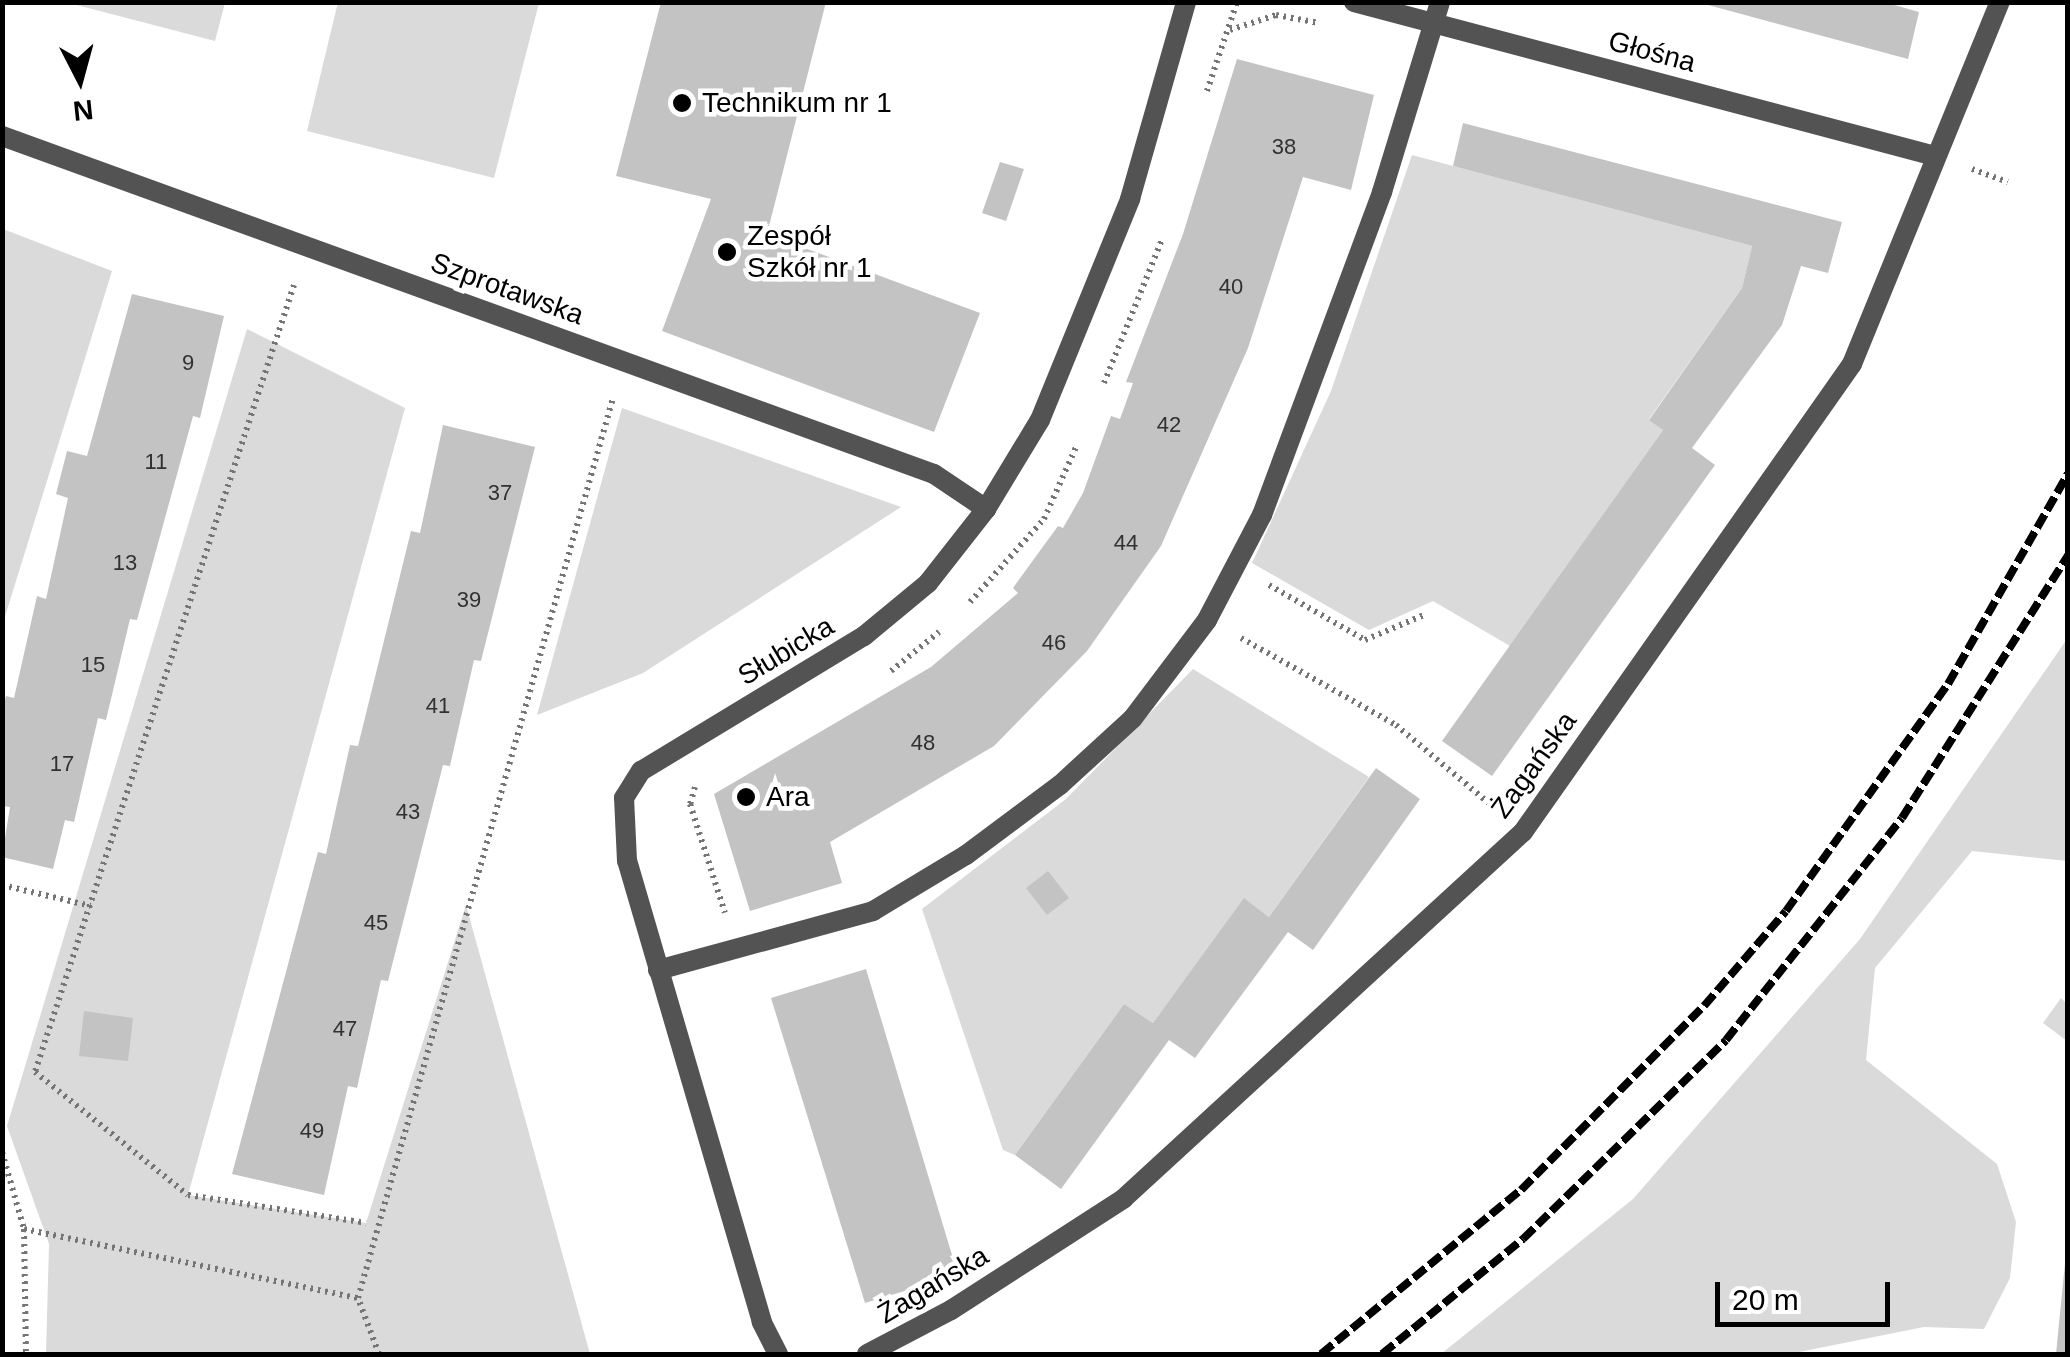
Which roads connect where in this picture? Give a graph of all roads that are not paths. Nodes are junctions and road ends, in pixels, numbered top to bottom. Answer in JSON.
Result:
{"nodes":[{"id":1,"x":1186,"y":2,"type":"edge"},
{"id":2,"x":1354,"y":2,"type":"edge"},
{"id":3,"x":2000,"y":2,"type":"edge"},
{"id":4,"x":1437,"y":12,"type":"edge"},
{"id":5,"x":2,"y":136,"type":"edge"},
{"id":6,"x":1935,"y":156,"type":"junction"},
{"id":7,"x":986,"y":509,"type":"junction"},
{"id":8,"x":658,"y":970,"type":"junction"},
{"id":9,"x":778,"y":1354,"type":"edge"},
{"id":10,"x":868,"y":1354,"type":"edge"}],
"edges":[{"from":1,"to":7,"type":"street","name":"Słubicka"},
{"from":2,"to":4,"type":"street","name":"Głośna"},
{"from":3,"to":6,"type":"street","name":"Żagańska"},
{"from":4,"to":6,"type":"street","name":"Głośna"},
{"from":4,"to":8,"type":"street"},
{"from":5,"to":7,"type":"street","name":"Szprotawska"},
{"from":6,"to":10,"type":"street","name":"Żagańska"},
{"from":7,"to":8,"type":"street","name":"Słubicka"},
{"from":8,"to":9,"type":"street","name":"Słubicka"}]}
